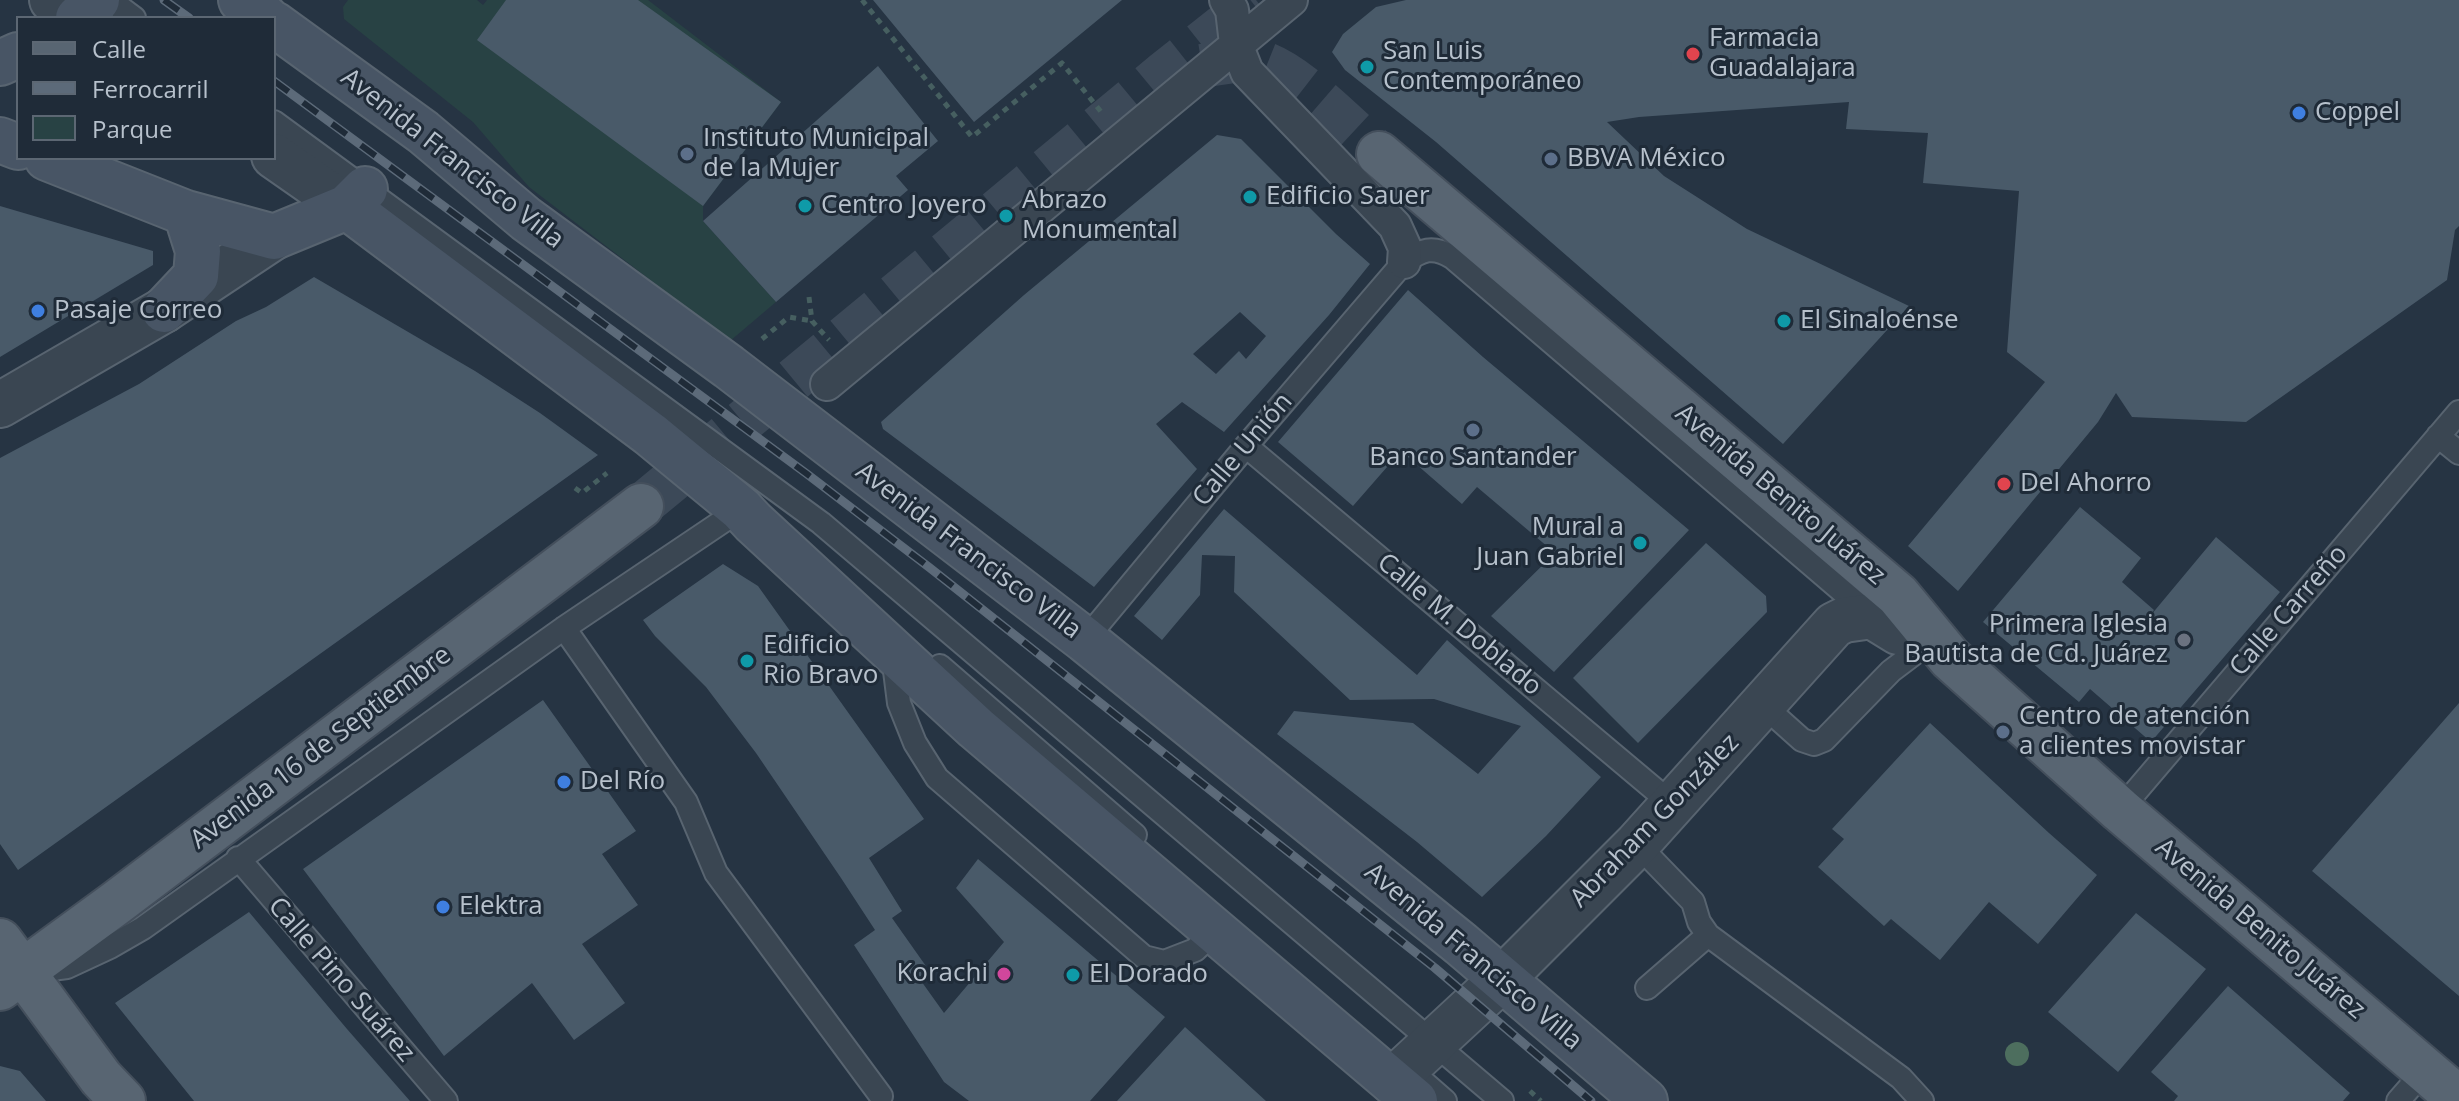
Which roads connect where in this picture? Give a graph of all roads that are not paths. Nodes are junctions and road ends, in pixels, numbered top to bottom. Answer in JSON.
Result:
{"nodes":[{"id":1,"x":52,"y":0,"type":"edge"},
{"id":2,"x":97,"y":0,"type":"edge"},
{"id":3,"x":110,"y":0,"type":"edge"},
{"id":4,"x":241,"y":0,"type":"edge"},
{"id":5,"x":1226,"y":0,"type":"edge"},
{"id":6,"x":1291,"y":0,"type":"edge"},
{"id":7,"x":75,"y":16,"type":"edge"},
{"id":8,"x":80,"y":16,"type":"edge"},
{"id":9,"x":131,"y":16,"type":"edge"},
{"id":10,"x":263,"y":16,"type":"edge"},
{"id":11,"x":276,"y":25,"type":"edge"},
{"id":12,"x":1236,"y":44,"type":"junction"},
{"id":13,"x":276,"y":124,"type":"edge"},
{"id":14,"x":1379,"y":154,"type":"tunnel mouth"},
{"id":15,"x":276,"y":157,"type":"edge"},
{"id":16,"x":52,"y":160,"type":"edge"},
{"id":17,"x":356,"y":198,"type":"junction"},
{"id":18,"x":186,"y":213,"type":"junction"},
{"id":19,"x":274,"y":237,"type":"junction"},
{"id":20,"x":1404,"y":262,"type":"junction"},
{"id":21,"x":164,"y":310,"type":"junction"},
{"id":22,"x":839,"y":374,"type":"road end"},
{"id":23,"x":0,"y":405,"type":"edge"},
{"id":24,"x":2459,"y":412,"type":"edge"},
{"id":25,"x":2438,"y":436,"type":"junction"},
{"id":26,"x":1246,"y":446,"type":"junction"},
{"id":27,"x":2459,"y":453,"type":"edge"},
{"id":28,"x":738,"y":463,"type":"junction"},
{"id":29,"x":641,"y":506,"type":"tunnel mouth"},
{"id":30,"x":741,"y":509,"type":"junction"},
{"id":31,"x":1872,"y":616,"type":"junction"},
{"id":32,"x":564,"y":628,"type":"junction"},
{"id":33,"x":1933,"y":639,"type":"junction"},
{"id":34,"x":1085,"y":640,"type":"junction"},
{"id":35,"x":893,"y":653,"type":"junction"},
{"id":36,"x":1764,"y":706,"type":"junction"},
{"id":37,"x":1672,"y":804,"type":"junction"},
{"id":38,"x":2120,"y":810,"type":"junction"},
{"id":39,"x":1637,"y":844,"type":"junction"},
{"id":40,"x":1152,"y":849,"type":"dead end"},
{"id":41,"x":238,"y":858,"type":"junction"},
{"id":42,"x":1176,"y":870,"type":"dead end"},
{"id":43,"x":1214,"y":932,"type":"junction"},
{"id":44,"x":1708,"y":935,"type":"junction"},
{"id":45,"x":7,"y":967,"type":"edge"},
{"id":46,"x":1502,"y":979,"type":"junction"},
{"id":47,"x":1647,"y":988,"type":"dead end"},
{"id":48,"x":1412,"y":1073,"type":"edge"},
{"id":49,"x":2436,"y":1093,"type":"edge"},
{"id":50,"x":881,"y":1096,"type":"dead end"},
{"id":51,"x":123,"y":1101,"type":"edge"},
{"id":52,"x":446,"y":1101,"type":"edge"},
{"id":53,"x":1445,"y":1101,"type":"edge"},
{"id":54,"x":1502,"y":1101,"type":"edge"},
{"id":55,"x":1645,"y":1101,"type":"edge"},
{"id":56,"x":1922,"y":1101,"type":"edge"}],
"edges":[{"from":1,"to":7,"type":"street"},
{"from":2,"to":8,"type":"main road"},
{"from":3,"to":9,"type":"lane"},
{"from":4,"to":10,"type":"main road"},
{"from":5,"to":12,"type":"street"},
{"from":6,"to":12,"type":"street"},
{"from":11,"to":34,"type":"main road","name":"Avenida Francisco Villa"},
{"from":12,"to":20,"type":"street"},
{"from":12,"to":22,"type":"street"},
{"from":13,"to":17,"type":"lane"},
{"from":14,"to":33,"type":"main road","name":"Avenida Benito Juárez"},
{"from":15,"to":17,"type":"street"},
{"from":16,"to":18,"type":"main road"},
{"from":17,"to":19,"type":"main road"},
{"from":17,"to":28,"type":"lane"},
{"from":17,"to":30,"type":"main road"},
{"from":18,"to":19,"type":"main road"},
{"from":18,"to":21,"type":"main road"},
{"from":19,"to":21,"type":"street"},
{"from":20,"to":26,"type":"lane","name":"Calle Unión"},
{"from":20,"to":31,"type":"lane"},
{"from":21,"to":23,"type":"street"},
{"from":24,"to":25,"type":"lane","name":"Calle Carreño"},
{"from":25,"to":27,"type":"lane"},
{"from":25,"to":38,"type":"lane","name":"Calle Carreño"},
{"from":26,"to":34,"type":"lane","name":"Calle Unión"},
{"from":26,"to":37,"type":"lane","name":"Calle M. Doblado"},
{"from":28,"to":40,"type":"lane"},
{"from":28,"to":48,"type":"lane"},
{"from":29,"to":45,"type":"main road","name":"Avenida 16 de Septiembre"},
{"from":30,"to":32,"type":"lane"},
{"from":30,"to":35,"type":"main road"},
{"from":31,"to":33,"type":"street"},
{"from":31,"to":36,"type":"street","name":"Abraham González"},
{"from":32,"to":41,"type":"lane"},
{"from":32,"to":50,"type":"lane"},
{"from":33,"to":36,"type":"lane"},
{"from":33,"to":38,"type":"main road","name":"Avenida Benito Juárez"},
{"from":34,"to":46,"type":"main road","name":"Avenida Francisco Villa"},
{"from":35,"to":43,"type":"main road"},
{"from":35,"to":43,"type":"lane"},
{"from":36,"to":37,"type":"street","name":"Abraham González"},
{"from":37,"to":39,"type":"street","name":"Abraham González"},
{"from":38,"to":49,"type":"main road","name":"Avenida Benito Juárez"},
{"from":39,"to":44,"type":"lane"},
{"from":39,"to":46,"type":"street","name":"Abraham González"},
{"from":41,"to":45,"type":"lane"},
{"from":41,"to":52,"type":"lane","name":"Calle Pino Suárez"},
{"from":42,"to":48,"type":"lane"},
{"from":43,"to":48,"type":"main road"},
{"from":44,"to":47,"type":"lane"},
{"from":44,"to":56,"type":"lane"},
{"from":45,"to":51,"type":"main road"},
{"from":46,"to":48,"type":"street","name":"Abraham González"},
{"from":46,"to":55,"type":"main road","name":"Avenida Francisco Villa"},
{"from":48,"to":53,"type":"lane"},
{"from":48,"to":54,"type":"lane"}]}
